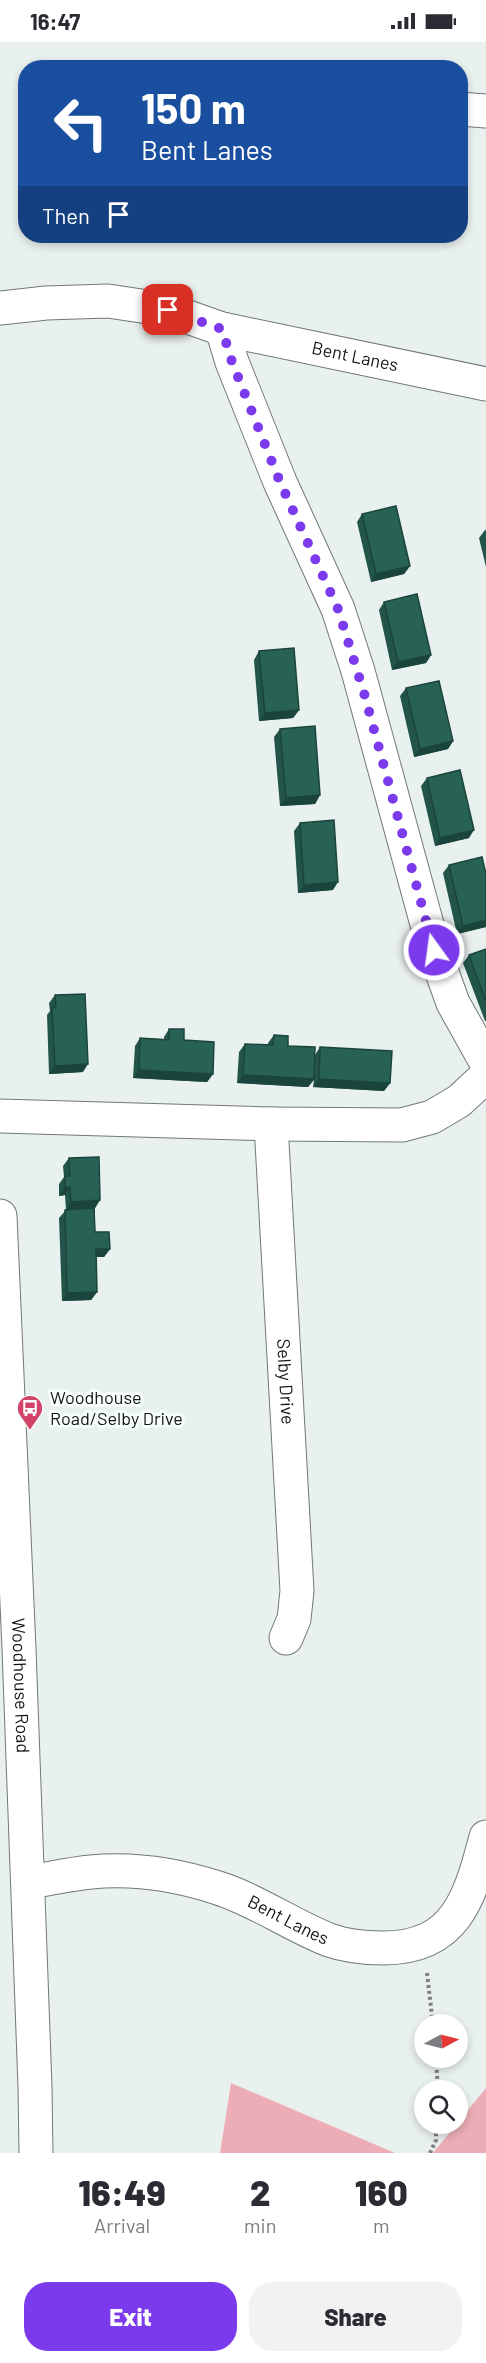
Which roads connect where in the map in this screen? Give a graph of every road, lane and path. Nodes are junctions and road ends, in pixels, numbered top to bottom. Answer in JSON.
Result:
{"nodes":[{"id":1,"x":468,"y":110,"type":"edge"},
{"id":2,"x":486,"y":111,"type":"edge"},
{"id":3,"x":0,"y":308,"type":"edge"},
{"id":4,"x":222,"y":329,"type":"junction"},
{"id":5,"x":486,"y":384,"type":"edge"},
{"id":6,"x":486,"y":1062,"type":"edge"},
{"id":7,"x":486,"y":1076,"type":"edge"},
{"id":8,"x":0,"y":1116,"type":"edge"},
{"id":9,"x":271,"y":1124,"type":"junction"},
{"id":10,"x":0,"y":1216,"type":"edge"},
{"id":11,"x":286,"y":1638,"type":"dead end"},
{"id":12,"x":486,"y":1836,"type":"edge"},
{"id":13,"x":28,"y":1882,"type":"junction"},
{"id":14,"x":424,"y":1942,"type":"junction"},
{"id":15,"x":432,"y":2014,"type":"edge"},
{"id":16,"x":436,"y":2134,"type":"edge"},
{"id":17,"x":36,"y":2153,"type":"edge"},
{"id":18,"x":430,"y":2153,"type":"edge"}],
"edges":[{"from":1,"to":2,"type":"street"},
{"from":3,"to":4,"type":"street","name":"Bent Lanes"},
{"from":4,"to":5,"type":"street","name":"Bent Lanes"},
{"from":4,"to":6,"type":"street"},
{"from":7,"to":9,"type":"street"},
{"from":8,"to":9,"type":"street"},
{"from":9,"to":11,"type":"street","name":"Selby Drive"},
{"from":10,"to":13,"type":"street","name":"Woodhouse Road"},
{"from":12,"to":14,"type":"street","name":"Bent Lanes"},
{"from":13,"to":14,"type":"street","name":"Bent Lanes"},
{"from":13,"to":17,"type":"street","name":"Woodhouse Road"},
{"from":14,"to":15,"type":"path"},
{"from":16,"to":18,"type":"path"}]}
